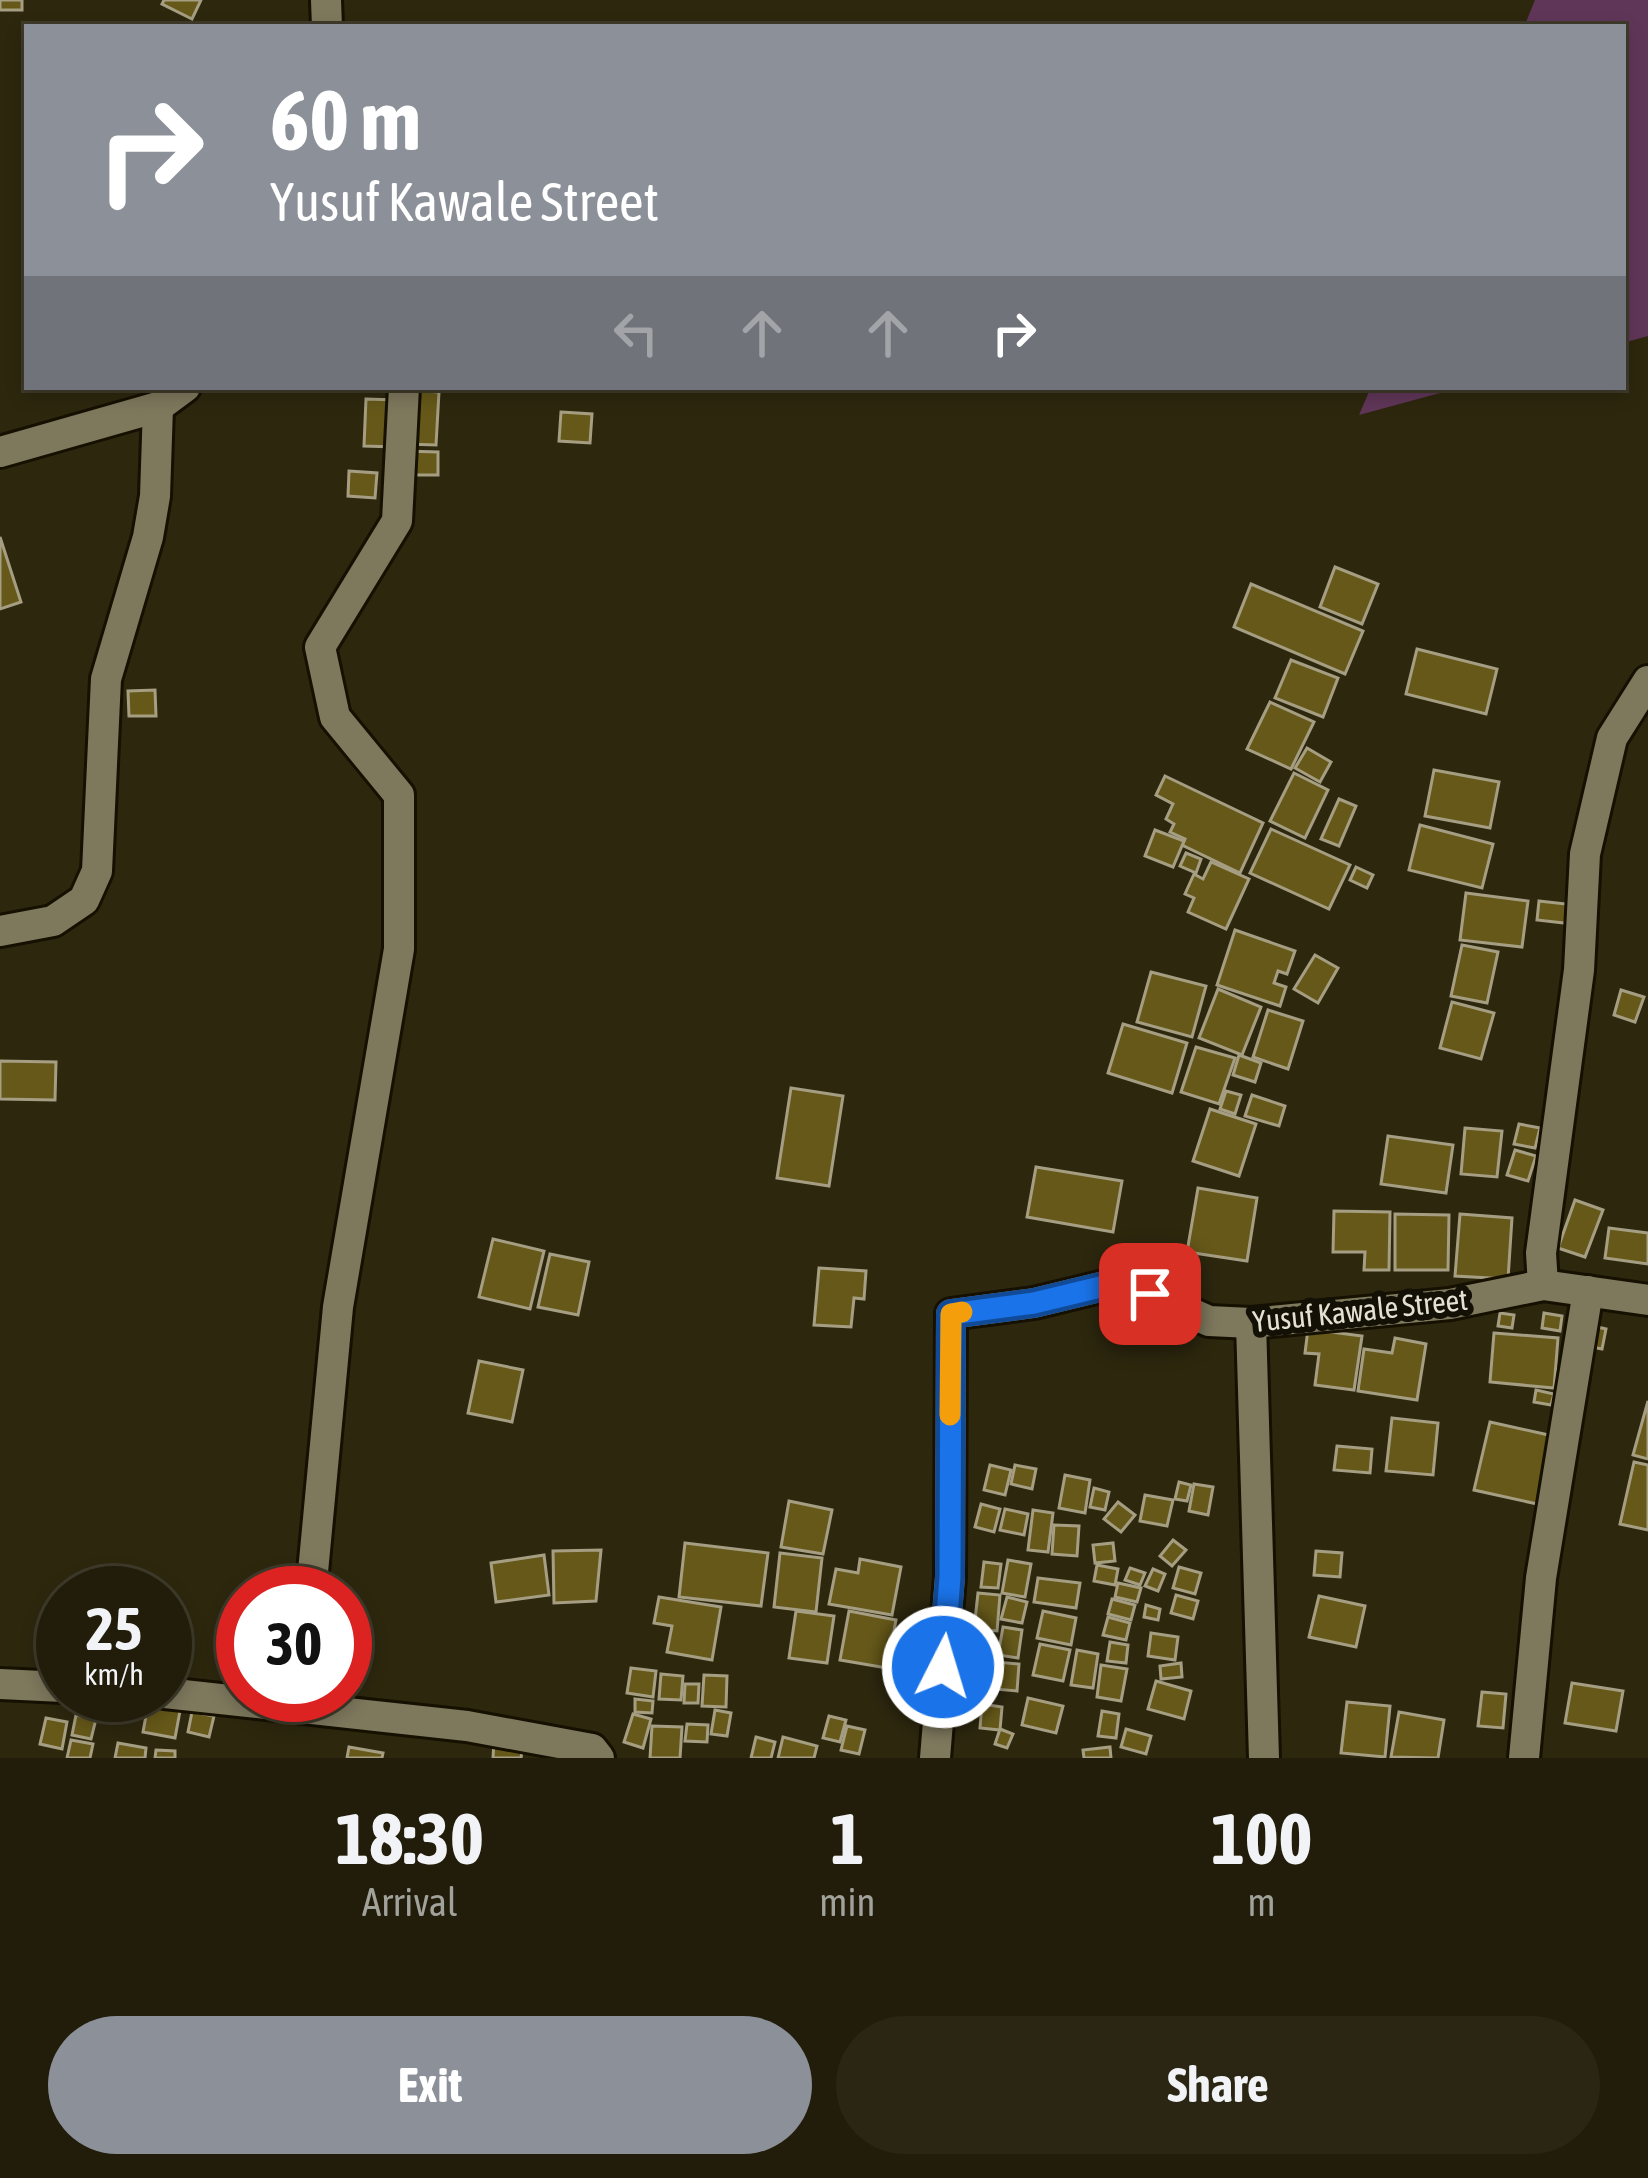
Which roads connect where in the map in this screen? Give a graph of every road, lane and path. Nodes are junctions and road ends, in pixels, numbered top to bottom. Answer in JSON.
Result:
{"nodes":[{"id":1,"x":181,"y":390,"type":"edge"},
{"id":2,"x":404,"y":390,"type":"edge"},
{"id":3,"x":158,"y":407,"type":"junction"},
{"id":4,"x":0,"y":452,"type":"edge"},
{"id":5,"x":1648,"y":681,"type":"edge"},
{"id":6,"x":0,"y":931,"type":"edge"},
{"id":7,"x":1543,"y":1285,"type":"junction"},
{"id":8,"x":1588,"y":1292,"type":"junction"},
{"id":9,"x":1648,"y":1300,"type":"edge"},
{"id":10,"x":1251,"y":1323,"type":"junction"},
{"id":11,"x":314,"y":1566,"type":"edge"},
{"id":12,"x":0,"y":1684,"type":"edge"},
{"id":13,"x":36,"y":1686,"type":"edge"},
{"id":14,"x":372,"y":1712,"type":"edge"},
{"id":15,"x":599,"y":1758,"type":"edge"},
{"id":16,"x":935,"y":1758,"type":"edge"},
{"id":17,"x":1264,"y":1758,"type":"edge"},
{"id":18,"x":1524,"y":1758,"type":"edge"}],
"edges":[{"from":1,"to":3,"type":"street"},
{"from":2,"to":11,"type":"street"},
{"from":3,"to":4,"type":"street"},
{"from":3,"to":6,"type":"street"},
{"from":5,"to":7,"type":"street"},
{"from":7,"to":8,"type":"street","name":"Yusuf Kawale Street"},
{"from":7,"to":10,"type":"street","name":"Yusuf Kawale Street"},
{"from":8,"to":9,"type":"street","name":"Yusuf Kawale Street"},
{"from":8,"to":18,"type":"street"},
{"from":10,"to":16,"type":"street","name":"Yusuf Kawale Street"},
{"from":10,"to":17,"type":"street"},
{"from":12,"to":13,"type":"street"},
{"from":14,"to":15,"type":"street"}]}
